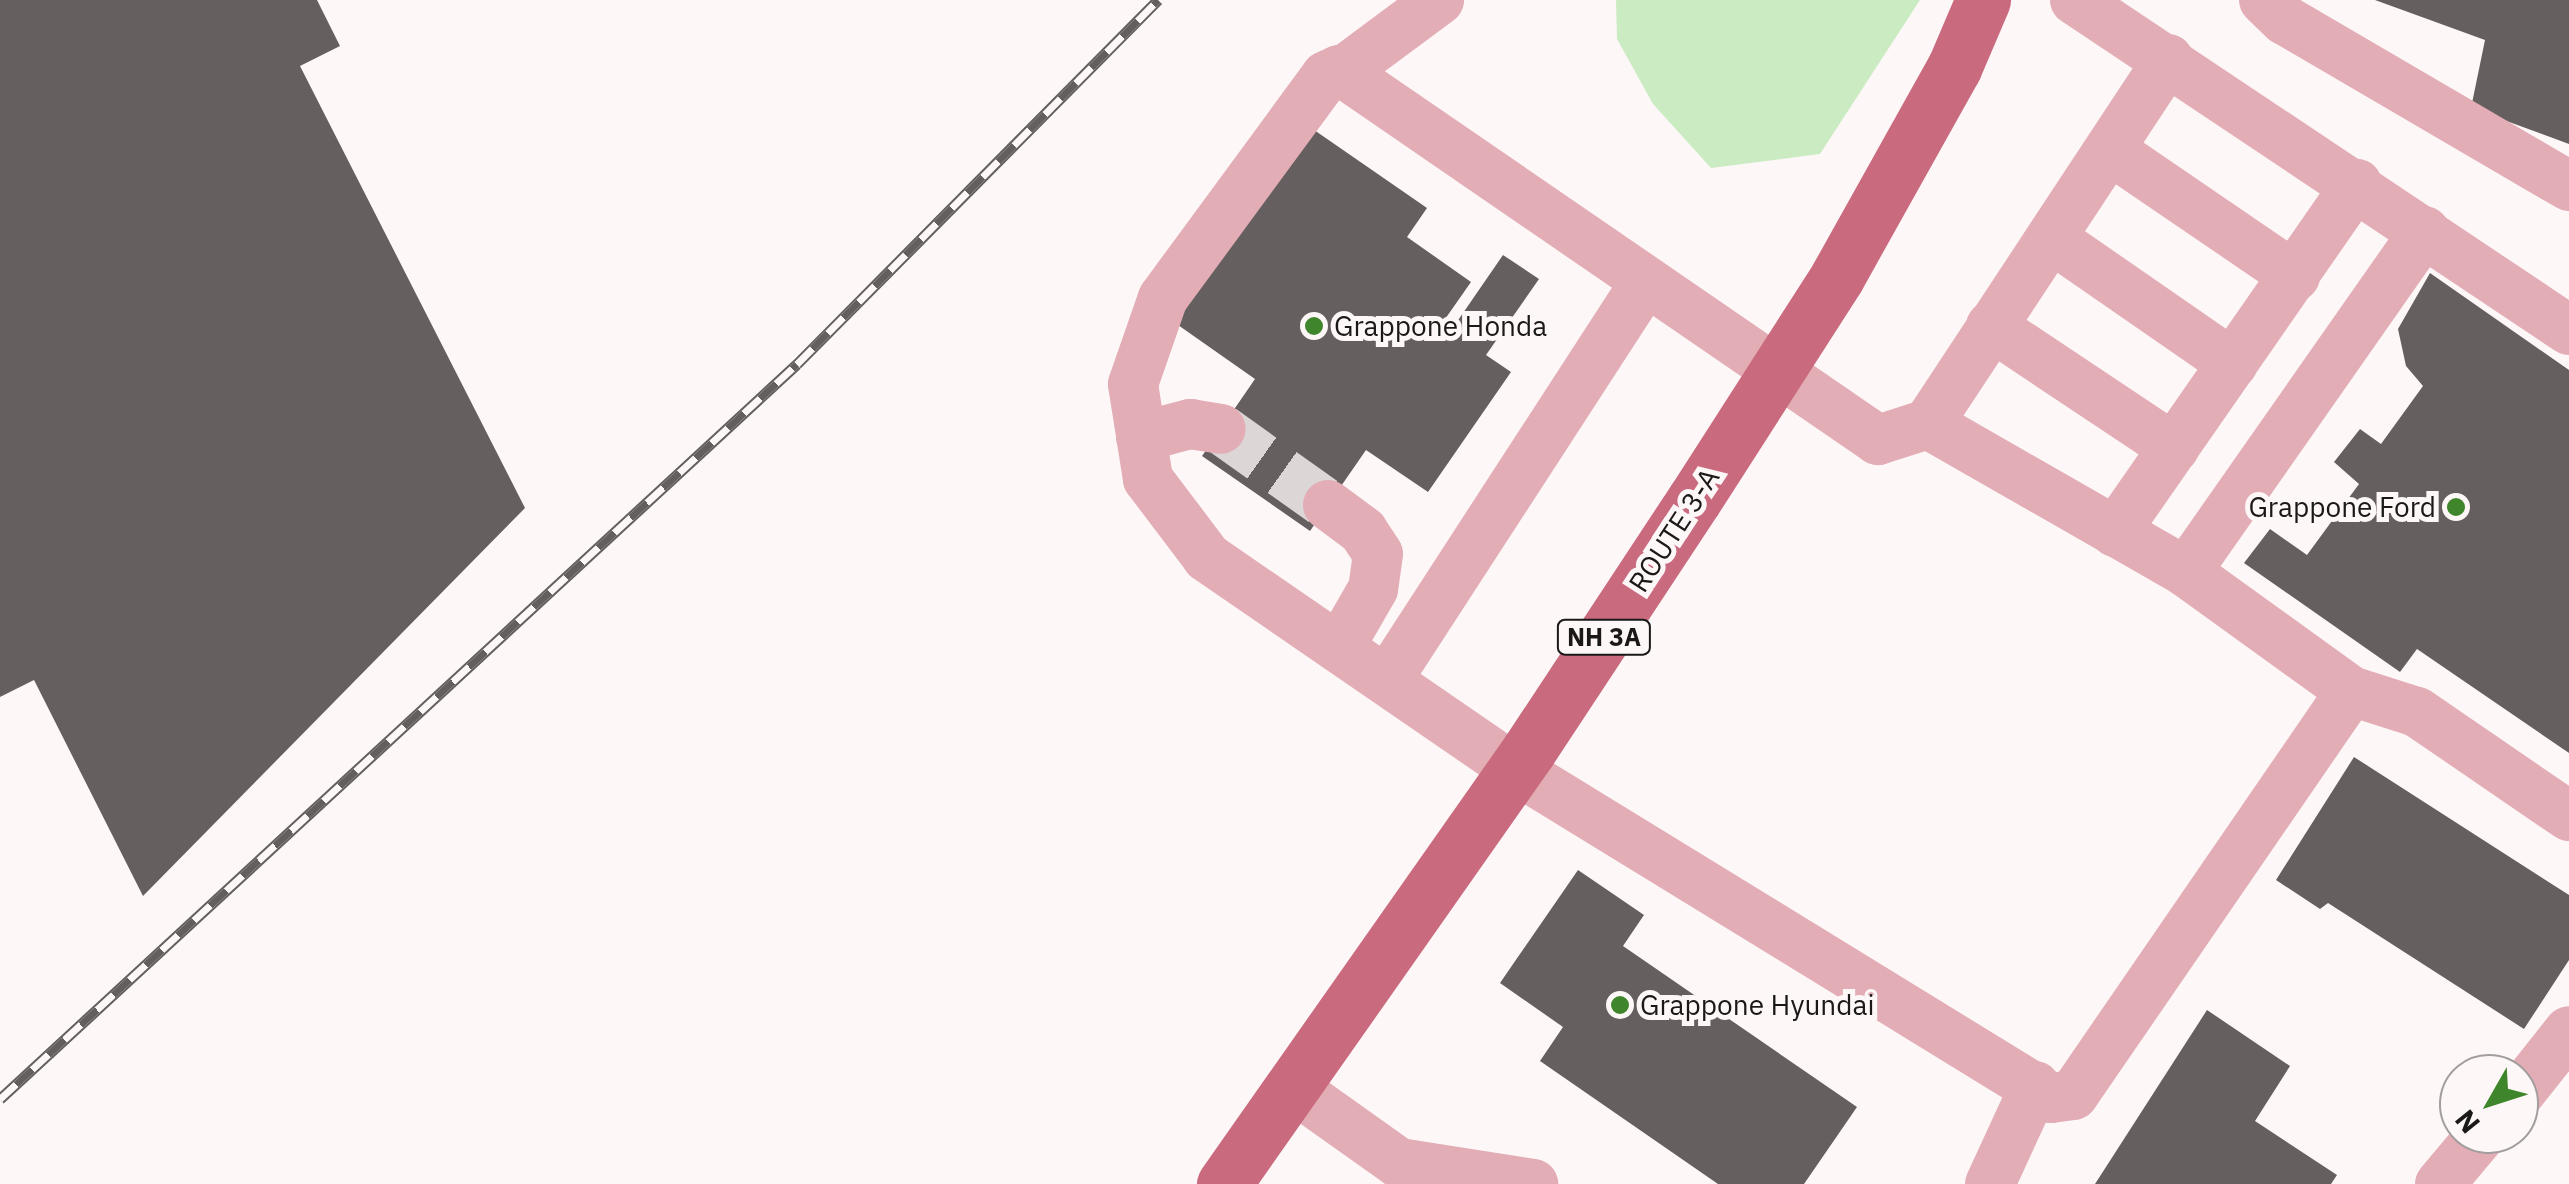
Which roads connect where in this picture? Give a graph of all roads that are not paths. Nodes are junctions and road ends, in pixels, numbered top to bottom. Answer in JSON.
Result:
{"nodes":[{"id":1,"x":1983,"y":0,"type":"edge"},
{"id":2,"x":2075,"y":0,"type":"edge"},
{"id":3,"x":2264,"y":0,"type":"edge"},
{"id":4,"x":1422,"y":4,"type":"edge"},
{"id":5,"x":2170,"y":60,"type":"junction"},
{"id":6,"x":1342,"y":72,"type":"junction"},
{"id":7,"x":2110,"y":150,"type":"junction"},
{"id":8,"x":2357,"y":184,"type":"junction"},
{"id":9,"x":2569,"y":186,"type":"edge"},
{"id":10,"x":2425,"y":231,"type":"junction"},
{"id":11,"x":2051,"y":238,"type":"junction"},
{"id":12,"x":2295,"y":276,"type":"junction"},
{"id":13,"x":1644,"y":285,"type":"junction"},
{"id":14,"x":1991,"y":326,"type":"junction"},
{"id":15,"x":2569,"y":330,"type":"edge"},
{"id":16,"x":2233,"y":364,"type":"junction"},
{"id":17,"x":1774,"y":375,"type":"junction"},
{"id":18,"x":1928,"y":424,"type":"junction"},
{"id":19,"x":1220,"y":429,"type":"tunnel mouth"},
{"id":20,"x":1142,"y":437,"type":"junction"},
{"id":21,"x":2174,"y":448,"type":"junction"},
{"id":22,"x":1328,"y":504,"type":"tunnel mouth"},
{"id":23,"x":2116,"y":532,"type":"junction"},
{"id":24,"x":2186,"y":572,"type":"junction"},
{"id":25,"x":1339,"y":648,"type":"junction"},
{"id":26,"x":1387,"y":680,"type":"junction"},
{"id":27,"x":2351,"y":691,"type":"junction"},
{"id":28,"x":1516,"y":769,"type":"junction"},
{"id":29,"x":2569,"y":816,"type":"edge"},
{"id":30,"x":2569,"y":1031,"type":"edge"},
{"id":31,"x":2539,"y":1069,"type":"edge"},
{"id":32,"x":2036,"y":1086,"type":"junction"},
{"id":33,"x":1292,"y":1087,"type":"junction"},
{"id":34,"x":2465,"y":1154,"type":"edge"},
{"id":35,"x":1392,"y":1174,"type":"edge"},
{"id":36,"x":1526,"y":1182,"type":"edge"},
{"id":37,"x":1224,"y":1184,"type":"edge"},
{"id":38,"x":1990,"y":1184,"type":"edge"},
{"id":39,"x":2440,"y":1184,"type":"edge"}],
"edges":[{"from":1,"to":17,"type":"main road","name":"ROUTE 3-A","number":"NH 3A"},
{"from":2,"to":5,"type":"lane"},
{"from":3,"to":9,"type":"lane"},
{"from":4,"to":6,"type":"lane"},
{"from":5,"to":7,"type":"lane"},
{"from":5,"to":8,"type":"lane"},
{"from":6,"to":13,"type":"lane"},
{"from":6,"to":20,"type":"lane"},
{"from":7,"to":11,"type":"lane"},
{"from":7,"to":12,"type":"lane"},
{"from":8,"to":10,"type":"lane"},
{"from":8,"to":12,"type":"lane"},
{"from":10,"to":15,"type":"lane"},
{"from":10,"to":24,"type":"lane"},
{"from":11,"to":14,"type":"lane"},
{"from":11,"to":16,"type":"lane"},
{"from":12,"to":16,"type":"lane"},
{"from":13,"to":17,"type":"lane"},
{"from":13,"to":26,"type":"lane"},
{"from":14,"to":18,"type":"lane"},
{"from":14,"to":21,"type":"lane"},
{"from":16,"to":21,"type":"lane"},
{"from":17,"to":18,"type":"lane"},
{"from":17,"to":28,"type":"main road","name":"ROUTE 3-A","number":"NH 3A"},
{"from":18,"to":23,"type":"lane"},
{"from":19,"to":20,"type":"lane"},
{"from":20,"to":25,"type":"lane"},
{"from":21,"to":23,"type":"lane"},
{"from":22,"to":25,"type":"lane"},
{"from":23,"to":24,"type":"lane"},
{"from":24,"to":27,"type":"lane"},
{"from":25,"to":26,"type":"lane"},
{"from":26,"to":28,"type":"lane"},
{"from":27,"to":29,"type":"lane"},
{"from":27,"to":32,"type":"lane"},
{"from":28,"to":32,"type":"lane"},
{"from":28,"to":33,"type":"main road","name":"ROUTE 3-A","number":"NH 3A"},
{"from":30,"to":31,"type":"lane"},
{"from":32,"to":38,"type":"lane"},
{"from":33,"to":35,"type":"lane"},
{"from":33,"to":37,"type":"main road","name":"ROUTE 3-A","number":"NH 3A"},
{"from":34,"to":39,"type":"lane"},
{"from":35,"to":36,"type":"lane"}]}
